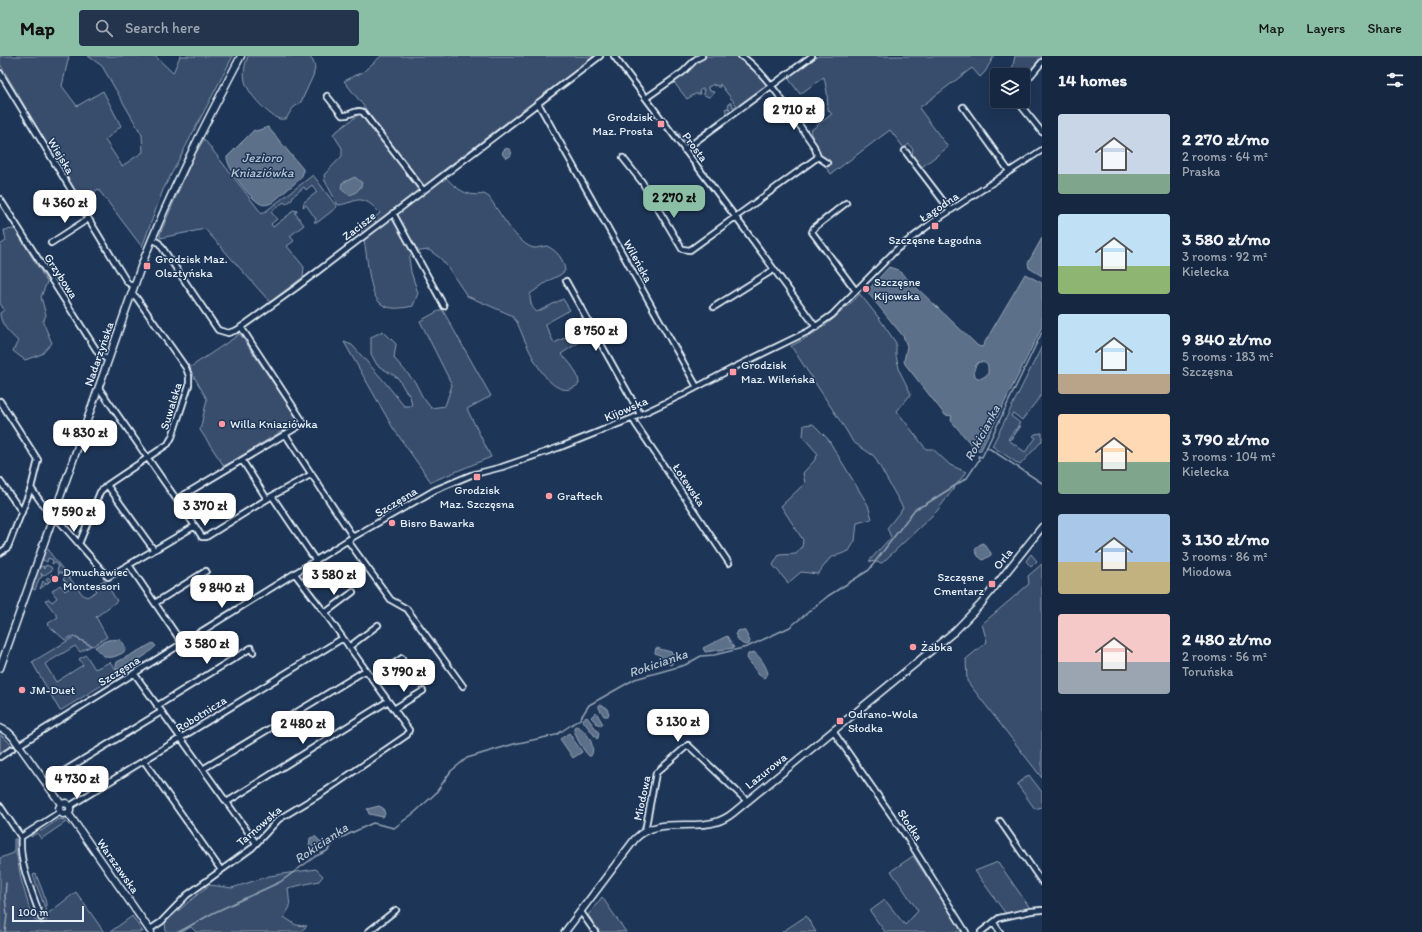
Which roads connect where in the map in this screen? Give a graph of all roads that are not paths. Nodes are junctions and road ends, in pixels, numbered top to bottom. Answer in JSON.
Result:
{"nodes":[{"id":1,"x":241,"y":56,"type":"edge"},
{"id":2,"x":600,"y":56,"type":"edge"},
{"id":3,"x":614,"y":56,"type":"edge"},
{"id":4,"x":702,"y":56,"type":"edge"},
{"id":5,"x":741,"y":56,"type":"edge"},
{"id":6,"x":812,"y":56,"type":"edge"},
{"id":7,"x":1042,"y":62,"type":"edge"},
{"id":8,"x":0,"y":73,"type":"edge"},
{"id":9,"x":1030,"y":77,"type":"edge"},
{"id":10,"x":772,"y":86,"type":"junction"},
{"id":11,"x":327,"y":96,"type":"dead end"},
{"id":12,"x":646,"y":98,"type":"junction"},
{"id":13,"x":538,"y":103,"type":"junction"},
{"id":14,"x":963,"y":107,"type":"dead end"},
{"id":15,"x":1023,"y":108,"type":"edge"},
{"id":16,"x":1042,"y":132,"type":"edge"},
{"id":17,"x":684,"y":150,"type":"junction"},
{"id":18,"x":1042,"y":150,"type":"edge"},
{"id":19,"x":905,"y":151,"type":"dead end"},
{"id":20,"x":818,"y":156,"type":"junction"},
{"id":21,"x":623,"y":158,"type":"dead end"},
{"id":22,"x":827,"y":163,"type":"dead end"},
{"id":23,"x":1009,"y":171,"type":"junction"},
{"id":24,"x":423,"y":190,"type":"junction"},
{"id":25,"x":0,"y":199,"type":"edge"},
{"id":26,"x":846,"y":203,"type":"dead end"},
{"id":27,"x":950,"y":210,"type":"junction"},
{"id":28,"x":393,"y":212,"type":"junction"},
{"id":29,"x":735,"y":218,"type":"junction"},
{"id":30,"x":88,"y":219,"type":"junction"},
{"id":31,"x":152,"y":239,"type":"junction"},
{"id":32,"x":51,"y":243,"type":"dead end"},
{"id":33,"x":773,"y":270,"type":"junction"},
{"id":34,"x":566,"y":281,"type":"dead end"},
{"id":35,"x":134,"y":287,"type":"junction"},
{"id":36,"x":856,"y":291,"type":"junction"},
{"id":37,"x":131,"y":294,"type":"junction"},
{"id":38,"x":444,"y":306,"type":"dead end"},
{"id":39,"x":714,"y":306,"type":"dead end"},
{"id":40,"x":816,"y":327,"type":"junction"},
{"id":41,"x":241,"y":328,"type":"junction"},
{"id":42,"x":108,"y":360,"type":"junction"},
{"id":43,"x":697,"y":387,"type":"junction"},
{"id":44,"x":99,"y":388,"type":"junction"},
{"id":45,"x":0,"y":401,"type":"edge"},
{"id":46,"x":640,"y":414,"type":"junction"},
{"id":47,"x":633,"y":418,"type":"junction"},
{"id":48,"x":285,"y":434,"type":"junction"},
{"id":49,"x":147,"y":458,"type":"junction"},
{"id":50,"x":242,"y":460,"type":"junction"},
{"id":51,"x":312,"y":474,"type":"junction"},
{"id":52,"x":0,"y":481,"type":"edge"},
{"id":53,"x":107,"y":485,"type":"junction"},
{"id":54,"x":31,"y":488,"type":"junction"},
{"id":55,"x":435,"y":490,"type":"joint"},
{"id":56,"x":272,"y":496,"type":"junction"},
{"id":57,"x":177,"y":499,"type":"junction"},
{"id":58,"x":266,"y":500,"type":"junction"},
{"id":59,"x":22,"y":512,"type":"junction"},
{"id":60,"x":53,"y":519,"type":"junction"},
{"id":61,"x":195,"y":526,"type":"junction"},
{"id":62,"x":1042,"y":527,"type":"edge"},
{"id":63,"x":353,"y":537,"type":"junction"},
{"id":64,"x":348,"y":541,"type":"junction"},
{"id":65,"x":79,"y":544,"type":"junction"},
{"id":66,"x":154,"y":550,"type":"junction"},
{"id":67,"x":0,"y":553,"type":"edge"},
{"id":68,"x":316,"y":561,"type":"junction"},
{"id":69,"x":729,"y":563,"type":"dead end"},
{"id":70,"x":129,"y":565,"type":"junction"},
{"id":71,"x":206,"y":571,"type":"dead end"},
{"id":72,"x":295,"y":574,"type":"junction"},
{"id":73,"x":353,"y":592,"type":"dead end"},
{"id":74,"x":155,"y":603,"type":"junction"},
{"id":75,"x":981,"y":604,"type":"joint"},
{"id":76,"x":325,"y":613,"type":"junction"},
{"id":77,"x":378,"y":626,"type":"dead end"},
{"id":78,"x":343,"y":638,"type":"junction"},
{"id":79,"x":182,"y":643,"type":"junction"},
{"id":80,"x":349,"y":646,"type":"junction"},
{"id":81,"x":254,"y":652,"type":"dead end"},
{"id":82,"x":402,"y":658,"type":"dead end"},
{"id":83,"x":1,"y":664,"type":"edge"},
{"id":84,"x":366,"y":670,"type":"junction"},
{"id":85,"x":134,"y":673,"type":"junction"},
{"id":86,"x":372,"y":678,"type":"junction"},
{"id":87,"x":463,"y":686,"type":"dead end"},
{"id":88,"x":423,"y":691,"type":"dead end"},
{"id":89,"x":388,"y":701,"type":"junction"},
{"id":90,"x":157,"y":706,"type":"junction"},
{"id":91,"x":394,"y":709,"type":"junction"},
{"id":92,"x":161,"y":712,"type":"junction"},
{"id":93,"x":0,"y":728,"type":"edge"},
{"id":94,"x":833,"y":731,"type":"junction"},
{"id":95,"x":180,"y":738,"type":"junction"},
{"id":96,"x":19,"y":745,"type":"junction"},
{"id":97,"x":12,"y":749,"type":"dead end"},
{"id":98,"x":0,"y":757,"type":"edge"},
{"id":99,"x":144,"y":761,"type":"junction"},
{"id":100,"x":203,"y":769,"type":"junction"},
{"id":101,"x":46,"y":782,"type":"junction"},
{"id":102,"x":748,"y":801,"type":"junction"},
{"id":103,"x":227,"y":802,"type":"junction"},
{"id":104,"x":61,"y":804,"type":"junction"},
{"id":105,"x":0,"y":806,"type":"edge"},
{"id":106,"x":70,"y":806,"type":"junction"},
{"id":107,"x":60,"y":812,"type":"junction"},
{"id":108,"x":68,"y":813,"type":"junction"},
{"id":109,"x":1000,"y":821,"type":"dead end"},
{"id":110,"x":645,"y":831,"type":"junction"},
{"id":111,"x":21,"y":837,"type":"junction"},
{"id":112,"x":256,"y":843,"type":"junction"},
{"id":113,"x":221,"y":870,"type":"junction"},
{"id":114,"x":1042,"y":882,"type":"edge"},
{"id":115,"x":396,"y":910,"type":"dead end"},
{"id":116,"x":1042,"y":910,"type":"edge"},
{"id":117,"x":581,"y":912,"type":"junction"},
{"id":118,"x":41,"y":918,"type":"dead end"},
{"id":119,"x":994,"y":922,"type":"junction"},
{"id":120,"x":150,"y":931,"type":"edge"},
{"id":121,"x":368,"y":932,"type":"edge"},
{"id":122,"x":565,"y":932,"type":"edge"},
{"id":123,"x":595,"y":932,"type":"edge"},
{"id":124,"x":966,"y":932,"type":"edge"},
{"id":125,"x":981,"y":932,"type":"edge"},
{"id":126,"x":1000,"y":932,"type":"edge"}],
"edges":[{"from":1,"to":31,"type":"street","name":"Nadarzyńska"},
{"from":2,"to":13,"type":"street","name":"Zacisze"},
{"from":3,"to":12,"type":"street","name":"Prosta"},
{"from":4,"to":12,"type":"street"},
{"from":5,"to":10,"type":"street"},
{"from":6,"to":10,"type":"street"},
{"from":7,"to":9,"type":"street"},
{"from":8,"to":30,"type":"street","name":"Wiejska"},
{"from":10,"to":17,"type":"street"},
{"from":10,"to":20,"type":"street"},
{"from":11,"to":24,"type":"street"},
{"from":12,"to":17,"type":"street","name":"Prosta"},
{"from":13,"to":24,"type":"street","name":"Zacisze"},
{"from":13,"to":43,"type":"street","name":"Wileńska"},
{"from":14,"to":23,"type":"street"},
{"from":15,"to":16,"type":"street"},
{"from":17,"to":29,"type":"street","name":"Prosta"},
{"from":18,"to":23,"type":"street","name":"Łagodna"},
{"from":19,"to":27,"type":"street"},
{"from":20,"to":22,"type":"street"},
{"from":20,"to":29,"type":"street"},
{"from":21,"to":29,"type":"street"},
{"from":23,"to":27,"type":"street","name":"Łagodna"},
{"from":24,"to":28,"type":"street","name":"Zacisze"},
{"from":25,"to":42,"type":"street","name":"Grzybowa"},
{"from":26,"to":36,"type":"street"},
{"from":27,"to":36,"type":"street","name":"Łagodna"},
{"from":28,"to":38,"type":"street"},
{"from":28,"to":41,"type":"street","name":"Zacisze"},
{"from":29,"to":33,"type":"street","name":"Prosta"},
{"from":30,"to":32,"type":"street"},
{"from":30,"to":35,"type":"street","name":"Wiejska"},
{"from":31,"to":35,"type":"street","name":"Nadarzyńska"},
{"from":31,"to":41,"type":"street","name":"Zacisze"},
{"from":33,"to":39,"type":"street"},
{"from":33,"to":40,"type":"street","name":"Prosta"},
{"from":34,"to":46,"type":"street"},
{"from":35,"to":37,"type":"street","name":"Nadarzyńska"},
{"from":36,"to":40,"type":"street","name":"Łagodna"},
{"from":37,"to":42,"type":"street","name":"Nadarzyńska"},
{"from":37,"to":49,"type":"street","name":"Suwalska"},
{"from":40,"to":43,"type":"street","name":"Kijowska"},
{"from":41,"to":48,"type":"street"},
{"from":42,"to":44,"type":"street","name":"Nadarzyńska"},
{"from":43,"to":46,"type":"street","name":"Kijowska"},
{"from":44,"to":49,"type":"street"},
{"from":44,"to":60,"type":"street","name":"Nadarzyńska"},
{"from":45,"to":54,"type":"street"},
{"from":46,"to":47,"type":"street","name":"Kijowska"},
{"from":47,"to":55,"type":"street","name":"Kijowska"},
{"from":47,"to":69,"type":"street","name":"Łotewska"},
{"from":48,"to":50,"type":"street"},
{"from":48,"to":51,"type":"street"},
{"from":49,"to":53,"type":"street","name":"Suwalska"},
{"from":49,"to":57,"type":"street"},
{"from":50,"to":57,"type":"street"},
{"from":50,"to":58,"type":"street"},
{"from":51,"to":56,"type":"street"},
{"from":51,"to":63,"type":"street"},
{"from":52,"to":59,"type":"street"},
{"from":53,"to":65,"type":"street"},
{"from":53,"to":66,"type":"street"},
{"from":54,"to":59,"type":"street"},
{"from":54,"to":60,"type":"street"},
{"from":55,"to":63,"type":"street","name":"Szczęsna"},
{"from":56,"to":58,"type":"street"},
{"from":56,"to":68,"type":"street"},
{"from":57,"to":61,"type":"street"},
{"from":58,"to":61,"type":"street"},
{"from":59,"to":67,"type":"street"},
{"from":60,"to":65,"type":"street"},
{"from":60,"to":83,"type":"street","name":"Nadarzyńska"},
{"from":61,"to":66,"type":"street"},
{"from":62,"to":75,"type":"street","name":"Orla"},
{"from":63,"to":64,"type":"street","name":"Szczęsna"},
{"from":64,"to":68,"type":"street","name":"Szczęsna"},
{"from":64,"to":87,"type":"street"},
{"from":65,"to":70,"type":"street"},
{"from":66,"to":70,"type":"street"},
{"from":68,"to":72,"type":"street","name":"Szczęsna"},
{"from":70,"to":74,"type":"street"},
{"from":71,"to":74,"type":"street"},
{"from":72,"to":76,"type":"street"},
{"from":72,"to":79,"type":"street","name":"Szczęsna"},
{"from":73,"to":76,"type":"street"},
{"from":74,"to":79,"type":"street"},
{"from":75,"to":94,"type":"street","name":"Lazurowa"},
{"from":76,"to":78,"type":"street"},
{"from":77,"to":80,"type":"street"},
{"from":78,"to":80,"type":"street"},
{"from":78,"to":95,"type":"street","name":"Robotnicza"},
{"from":79,"to":85,"type":"street","name":"Szczęsna"},
{"from":80,"to":84,"type":"street"},
{"from":81,"to":90,"type":"street"},
{"from":82,"to":86,"type":"street"},
{"from":84,"to":86,"type":"street"},
{"from":84,"to":100,"type":"street"},
{"from":85,"to":90,"type":"street"},
{"from":85,"to":96,"type":"street","name":"Szczęsna"},
{"from":86,"to":89,"type":"street"},
{"from":88,"to":91,"type":"street"},
{"from":89,"to":91,"type":"street"},
{"from":89,"to":103,"type":"street"},
{"from":90,"to":92,"type":"street"},
{"from":91,"to":112,"type":"street","name":"Tarnowska"},
{"from":92,"to":95,"type":"street"},
{"from":92,"to":101,"type":"street"},
{"from":93,"to":96,"type":"street"},
{"from":94,"to":102,"type":"street","name":"Lazurowa"},
{"from":94,"to":124,"type":"street","name":"Słodka"},
{"from":95,"to":99,"type":"street","name":"Robotnicza"},
{"from":95,"to":100,"type":"street"},
{"from":96,"to":101,"type":"street"},
{"from":97,"to":98,"type":"street"},
{"from":99,"to":106,"type":"street","name":"Robotnicza"},
{"from":99,"to":113,"type":"street"},
{"from":100,"to":103,"type":"street"},
{"from":101,"to":104,"type":"street"},
{"from":102,"to":110,"type":"street","name":"Lazurowa"},
{"from":102,"to":110,"type":"street","name":"Miodowa"},
{"from":103,"to":112,"type":"street"},
{"from":104,"to":106,"type":"street"},
{"from":104,"to":107,"type":"street"},
{"from":105,"to":111,"type":"street"},
{"from":106,"to":108,"type":"street"},
{"from":107,"to":108,"type":"street"},
{"from":107,"to":111,"type":"street"},
{"from":108,"to":120,"type":"street","name":"Warszawska"},
{"from":109,"to":114,"type":"street"},
{"from":110,"to":117,"type":"street","name":"Lazurowa"},
{"from":111,"to":118,"type":"street"},
{"from":112,"to":113,"type":"street","name":"Tarnowska"},
{"from":113,"to":120,"type":"street","name":"Tarnowska"},
{"from":115,"to":121,"type":"street"},
{"from":116,"to":119,"type":"street"},
{"from":117,"to":122,"type":"street","name":"Lazurowa"},
{"from":117,"to":123,"type":"street"},
{"from":119,"to":125,"type":"street"},
{"from":119,"to":126,"type":"street"}]}
